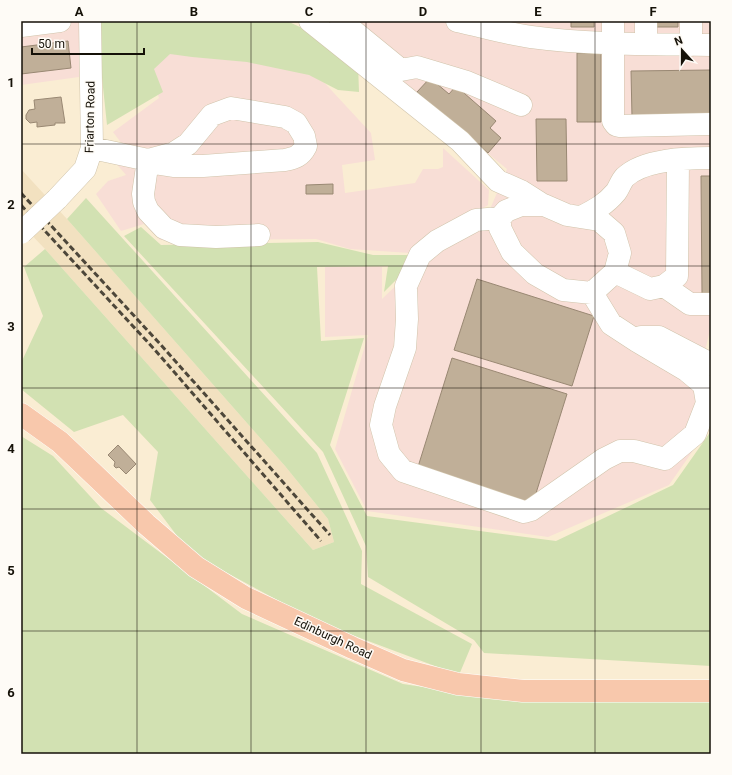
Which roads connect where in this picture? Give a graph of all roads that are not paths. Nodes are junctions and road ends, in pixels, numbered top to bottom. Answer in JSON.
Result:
{"nodes":[{"id":1,"x":60,"y":21,"type":"edge"},
{"id":2,"x":90,"y":21,"type":"edge"},
{"id":3,"x":310,"y":21,"type":"edge"},
{"id":4,"x":341,"y":21,"type":"edge"},
{"id":5,"x":457,"y":21,"type":"edge"},
{"id":6,"x":613,"y":21,"type":"edge"},
{"id":7,"x":646,"y":21,"type":"edge"},
{"id":8,"x":691,"y":21,"type":"edge"},
{"id":9,"x":21,"y":26,"type":"edge"},
{"id":10,"x":548,"y":30,"type":"edge"},
{"id":11,"x":612,"y":43,"type":"junction"},
{"id":12,"x":646,"y":44,"type":"junction"},
{"id":13,"x":701,"y":45,"type":"edge"},
{"id":14,"x":521,"y":105,"type":"dead end"},
{"id":15,"x":711,"y":124,"type":"edge"},
{"id":16,"x":200,"y":130,"type":"junction"},
{"id":17,"x":92,"y":148,"type":"junction"},
{"id":18,"x":711,"y":158,"type":"edge"},
{"id":19,"x":148,"y":160,"type":"junction"},
{"id":20,"x":678,"y":160,"type":"junction"},
{"id":21,"x":239,"y":162,"type":"junction"},
{"id":22,"x":498,"y":181,"type":"junction"},
{"id":23,"x":616,"y":192,"type":"junction"},
{"id":24,"x":544,"y":205,"type":"junction"},
{"id":25,"x":503,"y":215,"type":"junction"},
{"id":26,"x":581,"y":217,"type":"junction"},
{"id":27,"x":21,"y":233,"type":"edge"},
{"id":28,"x":614,"y":233,"type":"junction"},
{"id":29,"x":259,"y":235,"type":"dead end"},
{"id":30,"x":615,"y":272,"type":"junction"},
{"id":31,"x":664,"y":286,"type":"junction"},
{"id":32,"x":592,"y":293,"type":"junction"},
{"id":33,"x":711,"y":304,"type":"edge"},
{"id":34,"x":631,"y":337,"type":"junction"},
{"id":35,"x":711,"y":364,"type":"edge"},
{"id":36,"x":21,"y":414,"type":"edge"},
{"id":37,"x":711,"y":691,"type":"edge"}],
"edges":[{"from":1,"to":9,"type":"street"},
{"from":2,"to":17,"type":"street","name":"Friarton Road"},
{"from":3,"to":22,"type":"street"},
{"from":4,"to":14,"type":"street"},
{"from":5,"to":10,"type":"street"},
{"from":6,"to":11,"type":"street"},
{"from":7,"to":12,"type":"street"},
{"from":8,"to":13,"type":"street"},
{"from":10,"to":11,"type":"street"},
{"from":11,"to":12,"type":"street"},
{"from":11,"to":15,"type":"street"},
{"from":12,"to":13,"type":"street"},
{"from":16,"to":19,"type":"street"},
{"from":16,"to":21,"type":"street"},
{"from":16,"to":21,"type":"street"},
{"from":17,"to":19,"type":"street"},
{"from":17,"to":27,"type":"street","name":"Friarton Road","bridge":true},
{"from":18,"to":20,"type":"street"},
{"from":19,"to":21,"type":"street"},
{"from":19,"to":29,"type":"street"},
{"from":20,"to":23,"type":"street"},
{"from":20,"to":31,"type":"street"},
{"from":22,"to":24,"type":"street"},
{"from":22,"to":25,"type":"street"},
{"from":23,"to":26,"type":"street"},
{"from":23,"to":28,"type":"street"},
{"from":24,"to":25,"type":"street"},
{"from":24,"to":26,"type":"street"},
{"from":25,"to":32,"type":"street"},
{"from":25,"to":34,"type":"street"},
{"from":26,"to":28,"type":"street"},
{"from":28,"to":30,"type":"street"},
{"from":30,"to":31,"type":"street"},
{"from":30,"to":32,"type":"street"},
{"from":31,"to":33,"type":"street"},
{"from":32,"to":34,"type":"street"},
{"from":34,"to":35,"type":"street"},
{"from":36,"to":37,"type":"main road","name":"Edinburgh Road"}]}
